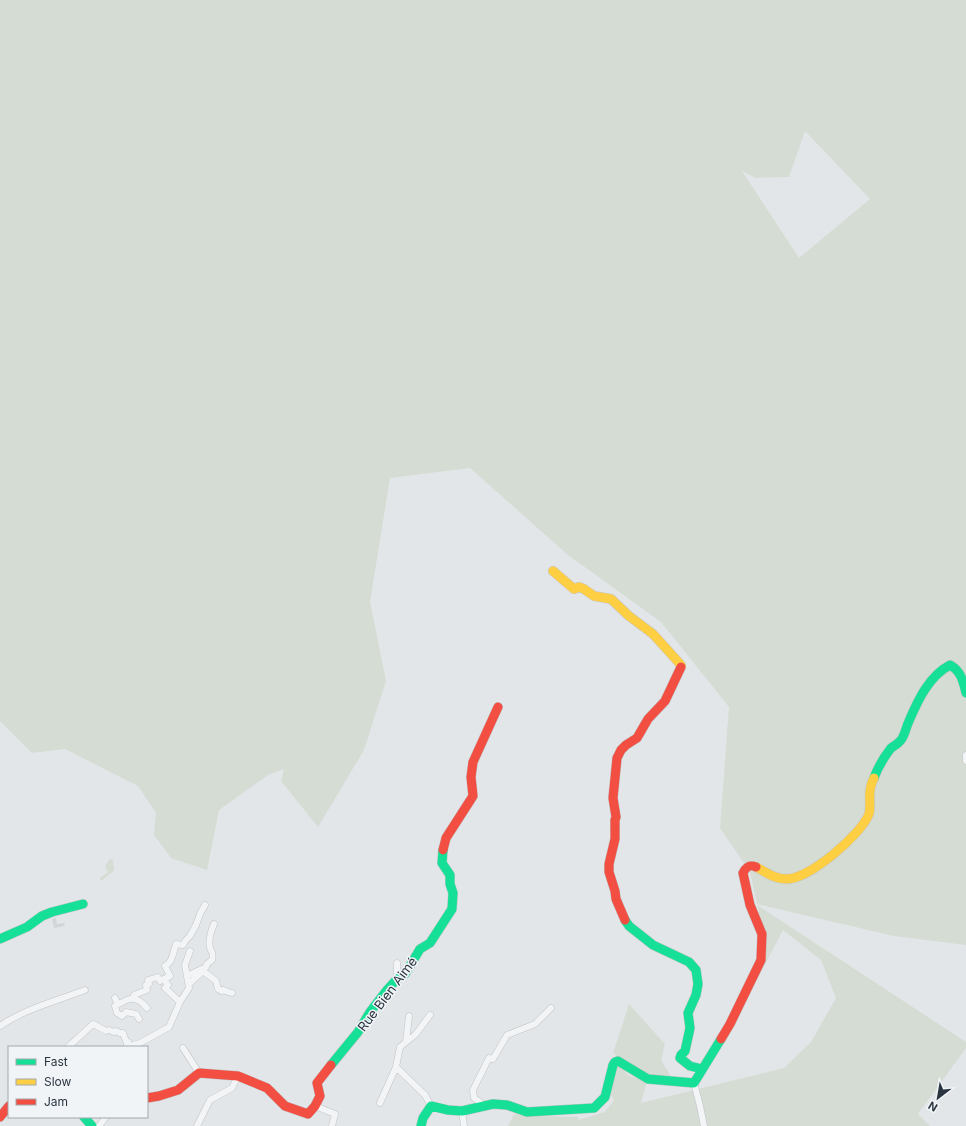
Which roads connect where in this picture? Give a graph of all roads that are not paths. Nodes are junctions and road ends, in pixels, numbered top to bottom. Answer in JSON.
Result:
{"nodes":[{"id":1,"x":553,"y":571,"type":"dead end"},
{"id":2,"x":966,"y":693,"type":"edge"},
{"id":3,"x":498,"y":707,"type":"dead end"},
{"id":4,"x":966,"y":755,"type":"edge"},
{"id":5,"x":966,"y":761,"type":"edge"},
{"id":6,"x":83,"y":904,"type":"dead end"},
{"id":7,"x":205,"y":906,"type":"dead end"},
{"id":8,"x":214,"y":924,"type":"dead end"},
{"id":9,"x":2,"y":935,"type":"edge"},
{"id":10,"x":190,"y":951,"type":"dead end"},
{"id":11,"x":397,"y":963,"type":"dead end"},
{"id":12,"x":164,"y":979,"type":"junction"},
{"id":13,"x":187,"y":979,"type":"junction"},
{"id":14,"x":397,"y":980,"type":"junction"},
{"id":15,"x":85,"y":990,"type":"dead end"},
{"id":16,"x":232,"y":994,"type":"dead end"},
{"id":17,"x":115,"y":998,"type":"dead end"},
{"id":18,"x":135,"y":998,"type":"junction"},
{"id":19,"x":180,"y":1002,"type":"junction"},
{"id":20,"x":118,"y":1004,"type":"junction"},
{"id":21,"x":147,"y":1008,"type":"dead end"},
{"id":22,"x":551,"y":1008,"type":"dead end"},
{"id":23,"x":430,"y":1015,"type":"dead end"},
{"id":24,"x":409,"y":1016,"type":"dead end"},
{"id":25,"x":140,"y":1019,"type":"dead end"},
{"id":26,"x":0,"y":1026,"type":"edge"},
{"id":27,"x":406,"y":1042,"type":"junction"},
{"id":28,"x":69,"y":1046,"type":"edge"},
{"id":29,"x":129,"y":1046,"type":"edge"},
{"id":30,"x":129,"y":1046,"type":"edge"},
{"id":31,"x":183,"y":1048,"type":"dead end"},
{"id":32,"x":396,"y":1067,"type":"junction"},
{"id":33,"x":702,"y":1069,"type":"junction"},
{"id":34,"x":199,"y":1073,"type":"junction"},
{"id":35,"x":238,"y":1076,"type":"junction"},
{"id":36,"x":694,"y":1083,"type":"junction"},
{"id":37,"x":148,"y":1098,"type":"edge"},
{"id":38,"x":380,"y":1103,"type":"dead end"},
{"id":39,"x":315,"y":1106,"type":"junction"},
{"id":40,"x":431,"y":1106,"type":"junction"},
{"id":41,"x":480,"y":1107,"type":"junction"},
{"id":42,"x":462,"y":1111,"type":"junction"},
{"id":43,"x":84,"y":1118,"type":"edge"},
{"id":44,"x":105,"y":1118,"type":"edge"},
{"id":45,"x":92,"y":1126,"type":"edge"},
{"id":46,"x":99,"y":1126,"type":"edge"},
{"id":47,"x":197,"y":1126,"type":"edge"},
{"id":48,"x":332,"y":1126,"type":"edge"},
{"id":49,"x":421,"y":1126,"type":"edge"},
{"id":50,"x":464,"y":1126,"type":"edge"},
{"id":51,"x":704,"y":1126,"type":"edge"}],
"edges":[{"from":1,"to":33,"type":"street"},
{"from":2,"to":33,"type":"street"},
{"from":3,"to":14,"type":"street","name":"Rue Bien Aimé"},
{"from":4,"to":5,"type":"street"},
{"from":6,"to":9,"type":"street"},
{"from":7,"to":12,"type":"street"},
{"from":8,"to":13,"type":"street"},
{"from":10,"to":13,"type":"street"},
{"from":11,"to":14,"type":"street"},
{"from":12,"to":18,"type":"street"},
{"from":12,"to":19,"type":"street"},
{"from":13,"to":16,"type":"street"},
{"from":13,"to":19,"type":"street"},
{"from":14,"to":39,"type":"street","name":"Rue Bien Aimé"},
{"from":15,"to":26,"type":"street"},
{"from":17,"to":20,"type":"street"},
{"from":18,"to":20,"type":"street"},
{"from":18,"to":21,"type":"street"},
{"from":19,"to":30,"type":"street"},
{"from":20,"to":25,"type":"street"},
{"from":22,"to":41,"type":"street"},
{"from":23,"to":27,"type":"street"},
{"from":24,"to":27,"type":"street"},
{"from":27,"to":32,"type":"street"},
{"from":28,"to":29,"type":"street"},
{"from":31,"to":34,"type":"street"},
{"from":32,"to":38,"type":"street"},
{"from":32,"to":40,"type":"street"},
{"from":33,"to":36,"type":"street"},
{"from":34,"to":35,"type":"street"},
{"from":34,"to":37,"type":"street"},
{"from":35,"to":39,"type":"street"},
{"from":35,"to":47,"type":"street"},
{"from":36,"to":41,"type":"street"},
{"from":36,"to":51,"type":"street"},
{"from":39,"to":48,"type":"street"},
{"from":40,"to":42,"type":"street"},
{"from":40,"to":49,"type":"street"},
{"from":41,"to":42,"type":"street"},
{"from":42,"to":50,"type":"street"},
{"from":43,"to":45,"type":"street"},
{"from":44,"to":46,"type":"street"}]}
